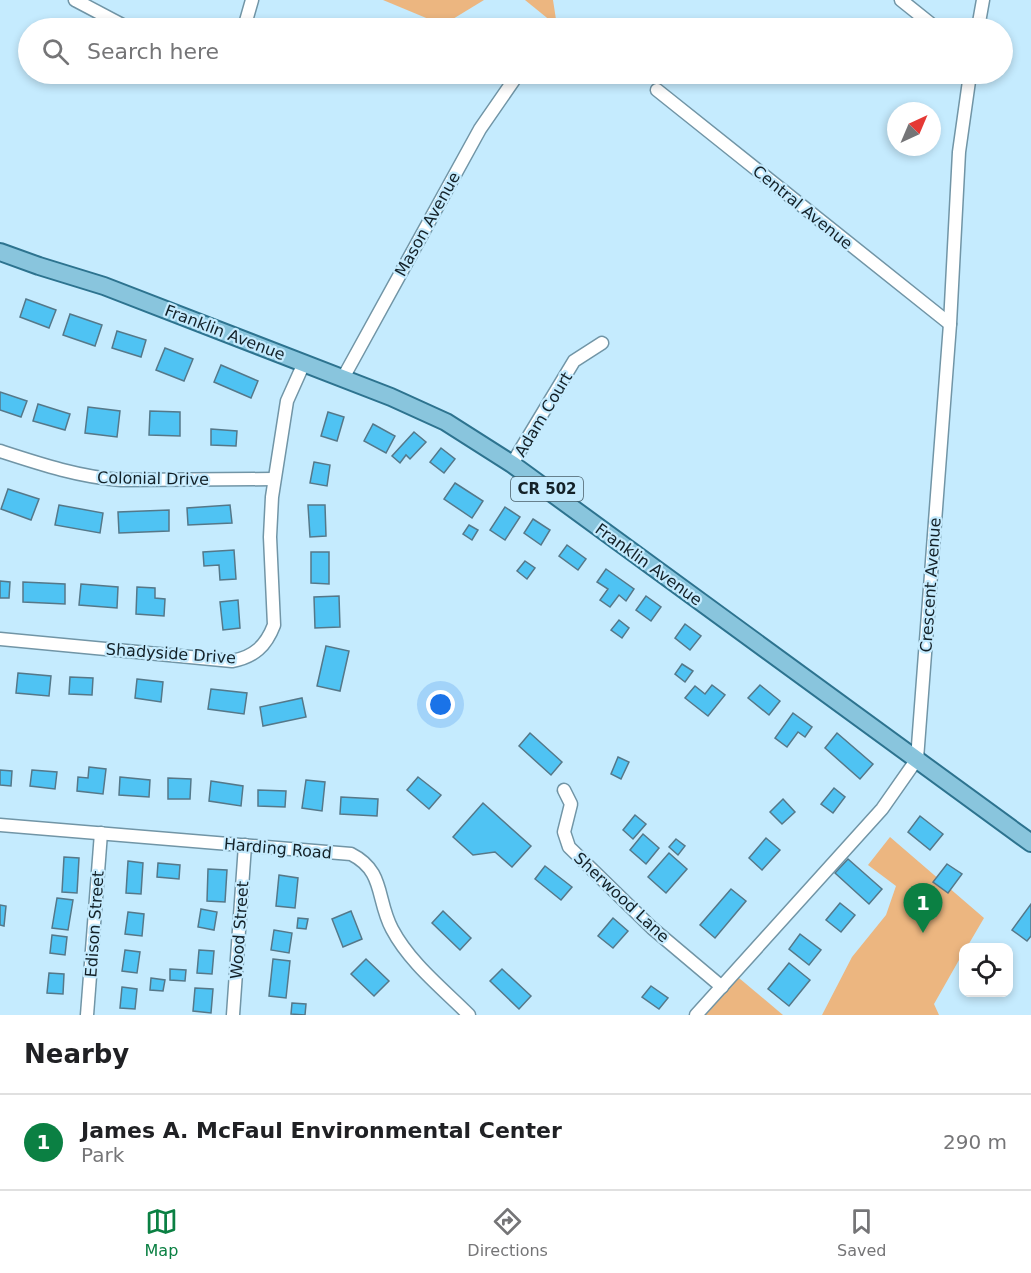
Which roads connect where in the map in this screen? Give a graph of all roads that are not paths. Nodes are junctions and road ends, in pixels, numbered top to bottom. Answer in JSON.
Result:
{"nodes":[{"id":1,"x":75,"y":0,"type":"edge"},
{"id":2,"x":252,"y":0,"type":"edge"},
{"id":3,"x":901,"y":0,"type":"edge"},
{"id":4,"x":983,"y":0,"type":"edge"},
{"id":5,"x":109,"y":18,"type":"edge"},
{"id":6,"x":247,"y":18,"type":"edge"},
{"id":7,"x":924,"y":18,"type":"edge"},
{"id":8,"x":980,"y":18,"type":"edge"},
{"id":9,"x":511,"y":84,"type":"edge"},
{"id":10,"x":969,"y":84,"type":"edge"},
{"id":11,"x":657,"y":90,"type":"dead end"},
{"id":12,"x":0,"y":252,"type":"edge"},
{"id":13,"x":950,"y":324,"type":"junction"},
{"id":14,"x":603,"y":343,"type":"dead end"},
{"id":15,"x":304,"y":363,"type":"junction"},
{"id":16,"x":343,"y":378,"type":"junction"},
{"id":17,"x":0,"y":452,"type":"edge"},
{"id":18,"x":512,"y":464,"type":"junction"},
{"id":19,"x":274,"y":478,"type":"junction"},
{"id":20,"x":0,"y":639,"type":"edge"},
{"id":21,"x":917,"y":759,"type":"junction"},
{"id":22,"x":564,"y":790,"type":"dead end"},
{"id":23,"x":0,"y":825,"type":"edge"},
{"id":24,"x":101,"y":833,"type":"junction"},
{"id":25,"x":1031,"y":843,"type":"edge"},
{"id":26,"x":245,"y":845,"type":"junction"},
{"id":27,"x":722,"y":987,"type":"junction"},
{"id":28,"x":87,"y":1015,"type":"edge"},
{"id":29,"x":233,"y":1015,"type":"edge"},
{"id":30,"x":470,"y":1015,"type":"edge"},
{"id":31,"x":696,"y":1015,"type":"edge"}],
"edges":[{"from":1,"to":5,"type":"street"},
{"from":2,"to":6,"type":"street"},
{"from":3,"to":7,"type":"street"},
{"from":4,"to":8,"type":"street"},
{"from":9,"to":16,"type":"street","name":"Mason Avenue"},
{"from":10,"to":13,"type":"street","name":"Crescent Avenue"},
{"from":11,"to":13,"type":"street","name":"Central Avenue"},
{"from":12,"to":15,"type":"main road","name":"Franklin Avenue","number":"CR 502"},
{"from":13,"to":21,"type":"street","name":"Crescent Avenue"},
{"from":14,"to":18,"type":"street","name":"Adam Court"},
{"from":15,"to":16,"type":"main road","name":"Franklin Avenue","number":"CR 502"},
{"from":15,"to":19,"type":"street","name":"Shadyside Drive"},
{"from":16,"to":18,"type":"main road","name":"Franklin Avenue","number":"CR 502"},
{"from":17,"to":19,"type":"street","name":"Colonial Drive"},
{"from":18,"to":21,"type":"main road","name":"Franklin Avenue","number":"CR 502"},
{"from":19,"to":20,"type":"street","name":"Shadyside Drive"},
{"from":21,"to":25,"type":"main road","name":"Franklin Avenue","number":"CR 502"},
{"from":21,"to":27,"type":"street"},
{"from":22,"to":27,"type":"street","name":"Sherwood Lane"},
{"from":23,"to":24,"type":"street","name":"Harding Road"},
{"from":24,"to":26,"type":"street","name":"Harding Road"},
{"from":24,"to":28,"type":"street","name":"Edison Street"},
{"from":26,"to":29,"type":"street","name":"Wood Street"},
{"from":26,"to":30,"type":"street","name":"Harding Road"},
{"from":27,"to":31,"type":"street"}]}
